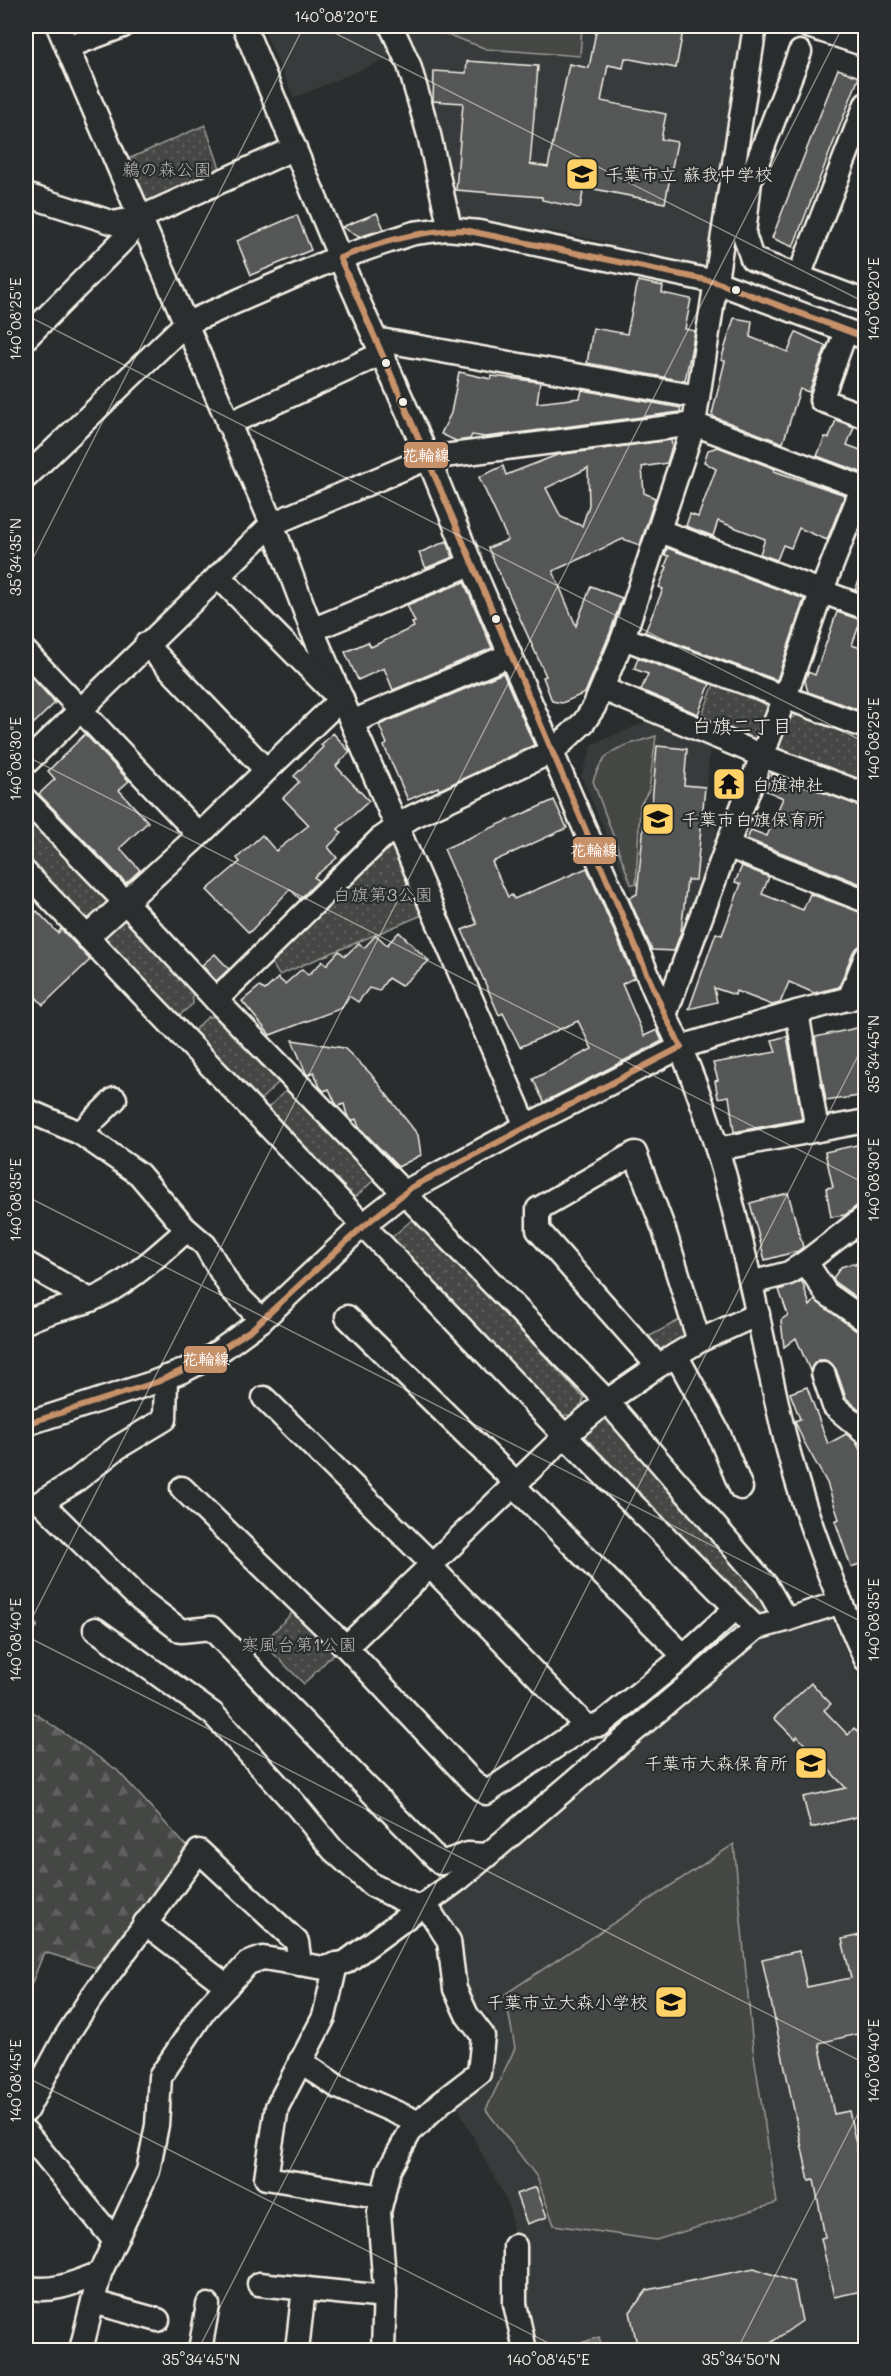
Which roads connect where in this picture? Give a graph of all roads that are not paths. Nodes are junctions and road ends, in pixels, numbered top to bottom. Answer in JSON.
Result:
{"nodes":[{"id":1,"x":58,"y":26,"type":"edge"},
{"id":2,"x":123,"y":26,"type":"edge"},
{"id":3,"x":244,"y":26,"type":"edge"},
{"id":4,"x":390,"y":26,"type":"edge"},
{"id":5,"x":755,"y":26,"type":"edge"},
{"id":6,"x":808,"y":26,"type":"edge"},
{"id":7,"x":855,"y":36,"type":"edge"},
{"id":8,"x":67,"y":47,"type":"junction"},
{"id":9,"x":800,"y":52,"type":"dead end"},
{"id":10,"x":866,"y":104,"type":"edge"},
{"id":11,"x":295,"y":148,"type":"junction"},
{"id":12,"x":26,"y":195,"type":"edge"},
{"id":13,"x":142,"y":217,"type":"junction"},
{"id":14,"x":450,"y":229,"type":"junction"},
{"id":15,"x":340,"y":258,"type":"junction"},
{"id":16,"x":799,"y":276,"type":"junction"},
{"id":17,"x":716,"y":282,"type":"junction"},
{"id":18,"x":866,"y":302,"type":"edge"},
{"id":19,"x":185,"y":324,"type":"junction"},
{"id":20,"x":856,"y":334,"type":"edge"},
{"id":21,"x":26,"y":338,"type":"edge"},
{"id":22,"x":378,"y":346,"type":"junction"},
{"id":23,"x":698,"y":397,"type":"junction"},
{"id":24,"x":866,"y":417,"type":"edge"},
{"id":25,"x":228,"y":424,"type":"junction"},
{"id":26,"x":694,"y":424,"type":"junction"},
{"id":27,"x":428,"y":458,"type":"junction"},
{"id":28,"x":26,"y":477,"type":"edge"},
{"id":29,"x":864,"y":489,"type":"edge"},
{"id":30,"x":272,"y":524,"type":"junction"},
{"id":31,"x":660,"y":531,"type":"junction"},
{"id":32,"x":471,"y":564,"type":"junction"},
{"id":33,"x":218,"y":576,"type":"junction"},
{"id":34,"x":822,"y":590,"type":"junction"},
{"id":35,"x":866,"y":608,"type":"edge"},
{"id":36,"x":312,"y":630,"type":"junction"},
{"id":37,"x":623,"y":638,"type":"junction"},
{"id":38,"x":146,"y":644,"type":"junction"},
{"id":39,"x":26,"y":652,"type":"edge"},
{"id":40,"x":510,"y":655,"type":"junction"},
{"id":41,"x":603,"y":689,"type":"junction"},
{"id":42,"x":785,"y":697,"type":"junction"},
{"id":43,"x":342,"y":698,"type":"junction"},
{"id":44,"x":80,"y":708,"type":"junction"},
{"id":45,"x":352,"y":722,"type":"junction"},
{"id":46,"x":866,"y":727,"type":"edge"},
{"id":47,"x":553,"y":751,"type":"junction"},
{"id":48,"x":763,"y":756,"type":"junction"},
{"id":49,"x":26,"y":763,"type":"edge"},
{"id":50,"x":267,"y":770,"type":"junction"},
{"id":51,"x":866,"y":795,"type":"edge"},
{"id":52,"x":26,"y":800,"type":"edge"},
{"id":53,"x":397,"y":826,"type":"junction"},
{"id":54,"x":199,"y":835,"type":"junction"},
{"id":55,"x":727,"y":846,"type":"junction"},
{"id":56,"x":26,"y":873,"type":"edge"},
{"id":57,"x":866,"y":901,"type":"edge"},
{"id":58,"x":125,"y":902,"type":"junction"},
{"id":59,"x":87,"y":937,"type":"junction"},
{"id":60,"x":866,"y":957,"type":"edge"},
{"id":61,"x":857,"y":997,"type":"edge"},
{"id":62,"x":216,"y":1000,"type":"junction"},
{"id":63,"x":797,"y":1011,"type":"junction"},
{"id":64,"x":665,"y":1015,"type":"junction"},
{"id":65,"x":681,"y":1047,"type":"junction"},
{"id":66,"x":115,"y":1099,"type":"dead end"},
{"id":67,"x":26,"y":1110,"type":"edge"},
{"id":68,"x":866,"y":1121,"type":"edge"},
{"id":69,"x":526,"y":1126,"type":"junction"},
{"id":70,"x":818,"y":1130,"type":"junction"},
{"id":71,"x":80,"y":1133,"type":"junction"},
{"id":72,"x":717,"y":1149,"type":"junction"},
{"id":73,"x":405,"y":1192,"type":"junction"},
{"id":74,"x":866,"y":1216,"type":"edge"},
{"id":75,"x":363,"y":1225,"type":"junction"},
{"id":76,"x":187,"y":1230,"type":"junction"},
{"id":77,"x":806,"y":1262,"type":"junction"},
{"id":78,"x":26,"y":1263,"type":"edge"},
{"id":79,"x":751,"y":1283,"type":"junction"},
{"id":80,"x":90,"y":1300,"type":"junction"},
{"id":81,"x":758,"y":1314,"type":"junction"},
{"id":82,"x":347,"y":1317,"type":"dead end"},
{"id":83,"x":262,"y":1320,"type":"junction"},
{"id":84,"x":866,"y":1321,"type":"edge"},
{"id":85,"x":26,"y":1322,"type":"edge"},
{"id":86,"x":699,"y":1341,"type":"junction"},
{"id":87,"x":668,"y":1360,"type":"junction"},
{"id":88,"x":823,"y":1373,"type":"dead end"},
{"id":89,"x":166,"y":1377,"type":"junction"},
{"id":90,"x":264,"y":1398,"type":"dead end"},
{"id":91,"x":607,"y":1401,"type":"junction"},
{"id":92,"x":26,"y":1424,"type":"edge"},
{"id":93,"x":866,"y":1433,"type":"edge"},
{"id":94,"x":565,"y":1436,"type":"junction"},
{"id":95,"x":515,"y":1484,"type":"junction"},
{"id":96,"x":182,"y":1488,"type":"dead end"},
{"id":97,"x":741,"y":1488,"type":"dead end"},
{"id":98,"x":431,"y":1565,"type":"junction"},
{"id":99,"x":841,"y":1602,"type":"junction"},
{"id":100,"x":736,"y":1608,"type":"junction"},
{"id":101,"x":786,"y":1620,"type":"junction"},
{"id":102,"x":756,"y":1628,"type":"junction"},
{"id":103,"x":95,"y":1629,"type":"dead end"},
{"id":104,"x":346,"y":1647,"type":"junction"},
{"id":105,"x":684,"y":1656,"type":"junction"},
{"id":106,"x":866,"y":1660,"type":"edge"},
{"id":107,"x":586,"y":1726,"type":"junction"},
{"id":108,"x":487,"y":1855,"type":"junction"},
{"id":109,"x":422,"y":1906,"type":"junction"},
{"id":110,"x":145,"y":1923,"type":"junction"},
{"id":111,"x":300,"y":1964,"type":"junction"},
{"id":112,"x":336,"y":1964,"type":"junction"},
{"id":113,"x":227,"y":1986,"type":"junction"},
{"id":114,"x":300,"y":2061,"type":"junction"},
{"id":115,"x":26,"y":2111,"type":"edge"},
{"id":116,"x":420,"y":2122,"type":"junction"},
{"id":117,"x":26,"y":2132,"type":"edge"},
{"id":118,"x":383,"y":2197,"type":"junction"},
{"id":119,"x":115,"y":2241,"type":"junction"},
{"id":120,"x":515,"y":2246,"type":"dead end"},
{"id":121,"x":100,"y":2273,"type":"junction"},
{"id":122,"x":259,"y":2284,"type":"dead end"},
{"id":123,"x":26,"y":2287,"type":"edge"},
{"id":124,"x":304,"y":2288,"type":"junction"},
{"id":125,"x":385,"y":2297,"type":"junction"},
{"id":126,"x":93,"y":2302,"type":"junction"},
{"id":127,"x":208,"y":2305,"type":"dead end"},
{"id":128,"x":158,"y":2320,"type":"dead end"},
{"id":129,"x":81,"y":2350,"type":"edge"},
{"id":130,"x":200,"y":2350,"type":"edge"},
{"id":131,"x":297,"y":2350,"type":"edge"},
{"id":132,"x":383,"y":2350,"type":"edge"},
{"id":133,"x":525,"y":2350,"type":"edge"}],
"edges":[{"from":1,"to":8,"type":"street"},
{"from":2,"to":8,"type":"street"},
{"from":3,"to":11,"type":"street"},
{"from":4,"to":14,"type":"street"},
{"from":5,"to":17,"type":"street"},
{"from":6,"to":7,"type":"street"},
{"from":8,"to":13,"type":"street"},
{"from":9,"to":16,"type":"street"},
{"from":10,"to":16,"type":"street"},
{"from":11,"to":13,"type":"street"},
{"from":11,"to":15,"type":"street"},
{"from":12,"to":13,"type":"street"},
{"from":13,"to":19,"type":"street"},
{"from":13,"to":21,"type":"street"},
{"from":14,"to":15,"type":"street"},
{"from":14,"to":17,"type":"street"},
{"from":15,"to":19,"type":"street"},
{"from":15,"to":22,"type":"street"},
{"from":16,"to":18,"type":"street"},
{"from":17,"to":20,"type":"street"},
{"from":17,"to":23,"type":"street"},
{"from":19,"to":25,"type":"street"},
{"from":19,"to":28,"type":"street"},
{"from":20,"to":24,"type":"street"},
{"from":22,"to":23,"type":"street"},
{"from":22,"to":25,"type":"street"},
{"from":22,"to":27,"type":"street"},
{"from":23,"to":26,"type":"street"},
{"from":25,"to":30,"type":"street"},
{"from":26,"to":27,"type":"street"},
{"from":26,"to":29,"type":"street"},
{"from":26,"to":31,"type":"street"},
{"from":27,"to":30,"type":"street"},
{"from":27,"to":32,"type":"street"},
{"from":29,"to":34,"type":"street"},
{"from":30,"to":33,"type":"street"},
{"from":30,"to":36,"type":"street"},
{"from":31,"to":34,"type":"street"},
{"from":31,"to":37,"type":"street"},
{"from":32,"to":36,"type":"street"},
{"from":32,"to":40,"type":"street"},
{"from":33,"to":38,"type":"street"},
{"from":33,"to":43,"type":"street"},
{"from":34,"to":35,"type":"street"},
{"from":34,"to":42,"type":"street"},
{"from":36,"to":43,"type":"street"},
{"from":37,"to":41,"type":"street"},
{"from":37,"to":42,"type":"street"},
{"from":38,"to":44,"type":"street"},
{"from":38,"to":50,"type":"street"},
{"from":39,"to":44,"type":"street"},
{"from":40,"to":45,"type":"street"},
{"from":40,"to":47,"type":"street"},
{"from":41,"to":47,"type":"street"},
{"from":41,"to":48,"type":"street"},
{"from":42,"to":46,"type":"street"},
{"from":42,"to":48,"type":"street"},
{"from":43,"to":45,"type":"street"},
{"from":43,"to":50,"type":"street"},
{"from":44,"to":49,"type":"street"},
{"from":44,"to":54,"type":"street"},
{"from":45,"to":53,"type":"street"},
{"from":47,"to":53,"type":"street"},
{"from":47,"to":64,"type":"street"},
{"from":48,"to":51,"type":"street"},
{"from":48,"to":55,"type":"street"},
{"from":50,"to":54,"type":"street"},
{"from":52,"to":58,"type":"street"},
{"from":53,"to":62,"type":"street"},
{"from":53,"to":69,"type":"street"},
{"from":54,"to":58,"type":"street"},
{"from":55,"to":57,"type":"street"},
{"from":55,"to":64,"type":"street"},
{"from":56,"to":59,"type":"street"},
{"from":58,"to":59,"type":"street"},
{"from":58,"to":62,"type":"street"},
{"from":59,"to":75,"type":"street"},
{"from":60,"to":61,"type":"street"},
{"from":61,"to":63,"type":"street"},
{"from":62,"to":73,"type":"street"},
{"from":63,"to":65,"type":"street"},
{"from":63,"to":70,"type":"street"},
{"from":64,"to":65,"type":"street"},
{"from":65,"to":69,"type":"street"},
{"from":65,"to":72,"type":"street"},
{"from":66,"to":71,"type":"street"},
{"from":67,"to":71,"type":"street"},
{"from":68,"to":70,"type":"street"},
{"from":69,"to":73,"type":"street"},
{"from":70,"to":72,"type":"street"},
{"from":71,"to":76,"type":"street"},
{"from":72,"to":79,"type":"street"},
{"from":73,"to":75,"type":"street"},
{"from":73,"to":91,"type":"street"},
{"from":74,"to":77,"type":"street"},
{"from":75,"to":83,"type":"street"},
{"from":75,"to":94,"type":"street"},
{"from":76,"to":80,"type":"street"},
{"from":76,"to":83,"type":"street"},
{"from":77,"to":79,"type":"street"},
{"from":77,"to":84,"type":"street"},
{"from":78,"to":80,"type":"street"},
{"from":79,"to":81,"type":"street"},
{"from":80,"to":85,"type":"street"},
{"from":81,"to":86,"type":"street"},
{"from":81,"to":99,"type":"street"},
{"from":82,"to":95,"type":"street"},
{"from":83,"to":89,"type":"street"},
{"from":86,"to":87,"type":"street"},
{"from":86,"to":87,"type":"street"},
{"from":87,"to":91,"type":"street"},
{"from":87,"to":97,"type":"street"},
{"from":88,"to":93,"type":"street"},
{"from":89,"to":92,"type":"street"},
{"from":89,"to":108,"type":"street"},
{"from":90,"to":98,"type":"street"},
{"from":91,"to":94,"type":"street"},
{"from":91,"to":101,"type":"street"},
{"from":94,"to":95,"type":"street"},
{"from":94,"to":100,"type":"street"},
{"from":95,"to":98,"type":"street"},
{"from":95,"to":105,"type":"street"},
{"from":96,"to":104,"type":"street"},
{"from":98,"to":104,"type":"street"},
{"from":98,"to":107,"type":"street"},
{"from":99,"to":101,"type":"street"},
{"from":99,"to":106,"type":"street"},
{"from":100,"to":102,"type":"street"},
{"from":100,"to":105,"type":"street"},
{"from":101,"to":102,"type":"street"},
{"from":102,"to":108,"type":"street"},
{"from":103,"to":109,"type":"street"},
{"from":104,"to":107,"type":"street"},
{"from":105,"to":107,"type":"street"},
{"from":108,"to":109,"type":"street"},
{"from":109,"to":112,"type":"street"},
{"from":109,"to":116,"type":"street"},
{"from":110,"to":111,"type":"street"},
{"from":110,"to":113,"type":"street"},
{"from":110,"to":115,"type":"street"},
{"from":111,"to":112,"type":"street"},
{"from":111,"to":113,"type":"street"},
{"from":112,"to":114,"type":"street"},
{"from":113,"to":119,"type":"street"},
{"from":114,"to":116,"type":"street"},
{"from":114,"to":118,"type":"street"},
{"from":116,"to":118,"type":"street"},
{"from":117,"to":119,"type":"street"},
{"from":118,"to":125,"type":"street"},
{"from":119,"to":121,"type":"street"},
{"from":120,"to":133,"type":"street"},
{"from":121,"to":123,"type":"street"},
{"from":121,"to":126,"type":"street"},
{"from":122,"to":124,"type":"street"},
{"from":124,"to":125,"type":"street"},
{"from":124,"to":131,"type":"street"},
{"from":125,"to":132,"type":"street"},
{"from":126,"to":128,"type":"street"},
{"from":126,"to":129,"type":"street"},
{"from":127,"to":130,"type":"street"}]}
